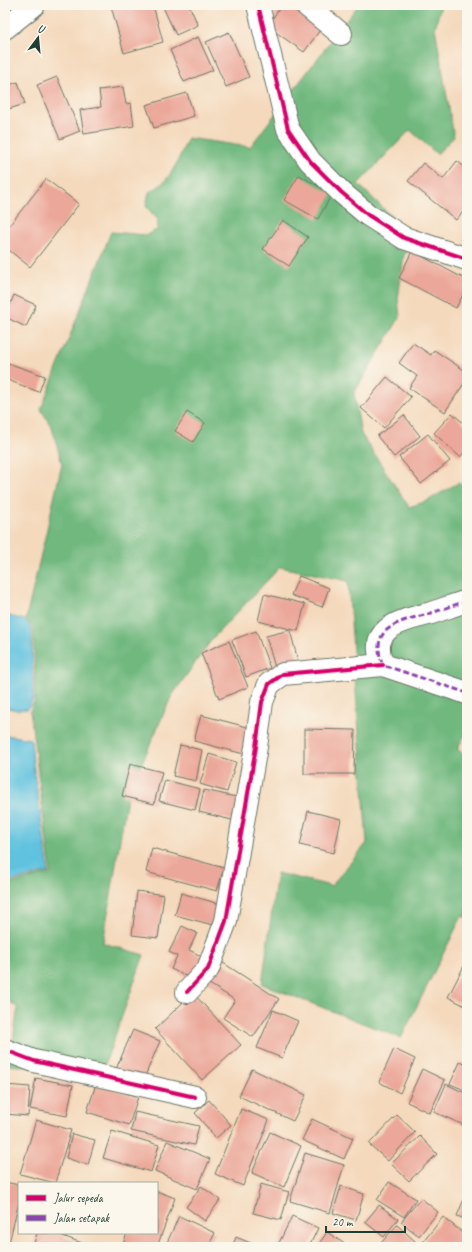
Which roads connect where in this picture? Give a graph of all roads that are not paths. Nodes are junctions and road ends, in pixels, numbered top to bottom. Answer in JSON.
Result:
{"nodes":[{"id":1,"x":34,"y":5,"type":"edge"},
{"id":2,"x":258,"y":5,"type":"edge"},
{"id":3,"x":306,"y":5,"type":"edge"},
{"id":4,"x":5,"y":28,"type":"edge"},
{"id":5,"x":341,"y":34,"type":"dead end"},
{"id":6,"x":467,"y":259,"type":"edge"},
{"id":7,"x":467,"y":601,"type":"edge"},
{"id":8,"x":383,"y":665,"type":"junction"},
{"id":9,"x":467,"y":693,"type":"edge"},
{"id":10,"x":187,"y":992,"type":"dead end"},
{"id":11,"x":5,"y":1050,"type":"edge"},
{"id":12,"x":195,"y":1097,"type":"dead end"}],
"edges":[{"from":1,"to":4,"type":"street"},
{"from":2,"to":6,"type":"street"},
{"from":3,"to":5,"type":"street"},
{"from":7,"to":8,"type":"street"},
{"from":8,"to":9,"type":"street"},
{"from":8,"to":10,"type":"street"},
{"from":11,"to":12,"type":"street"}]}
